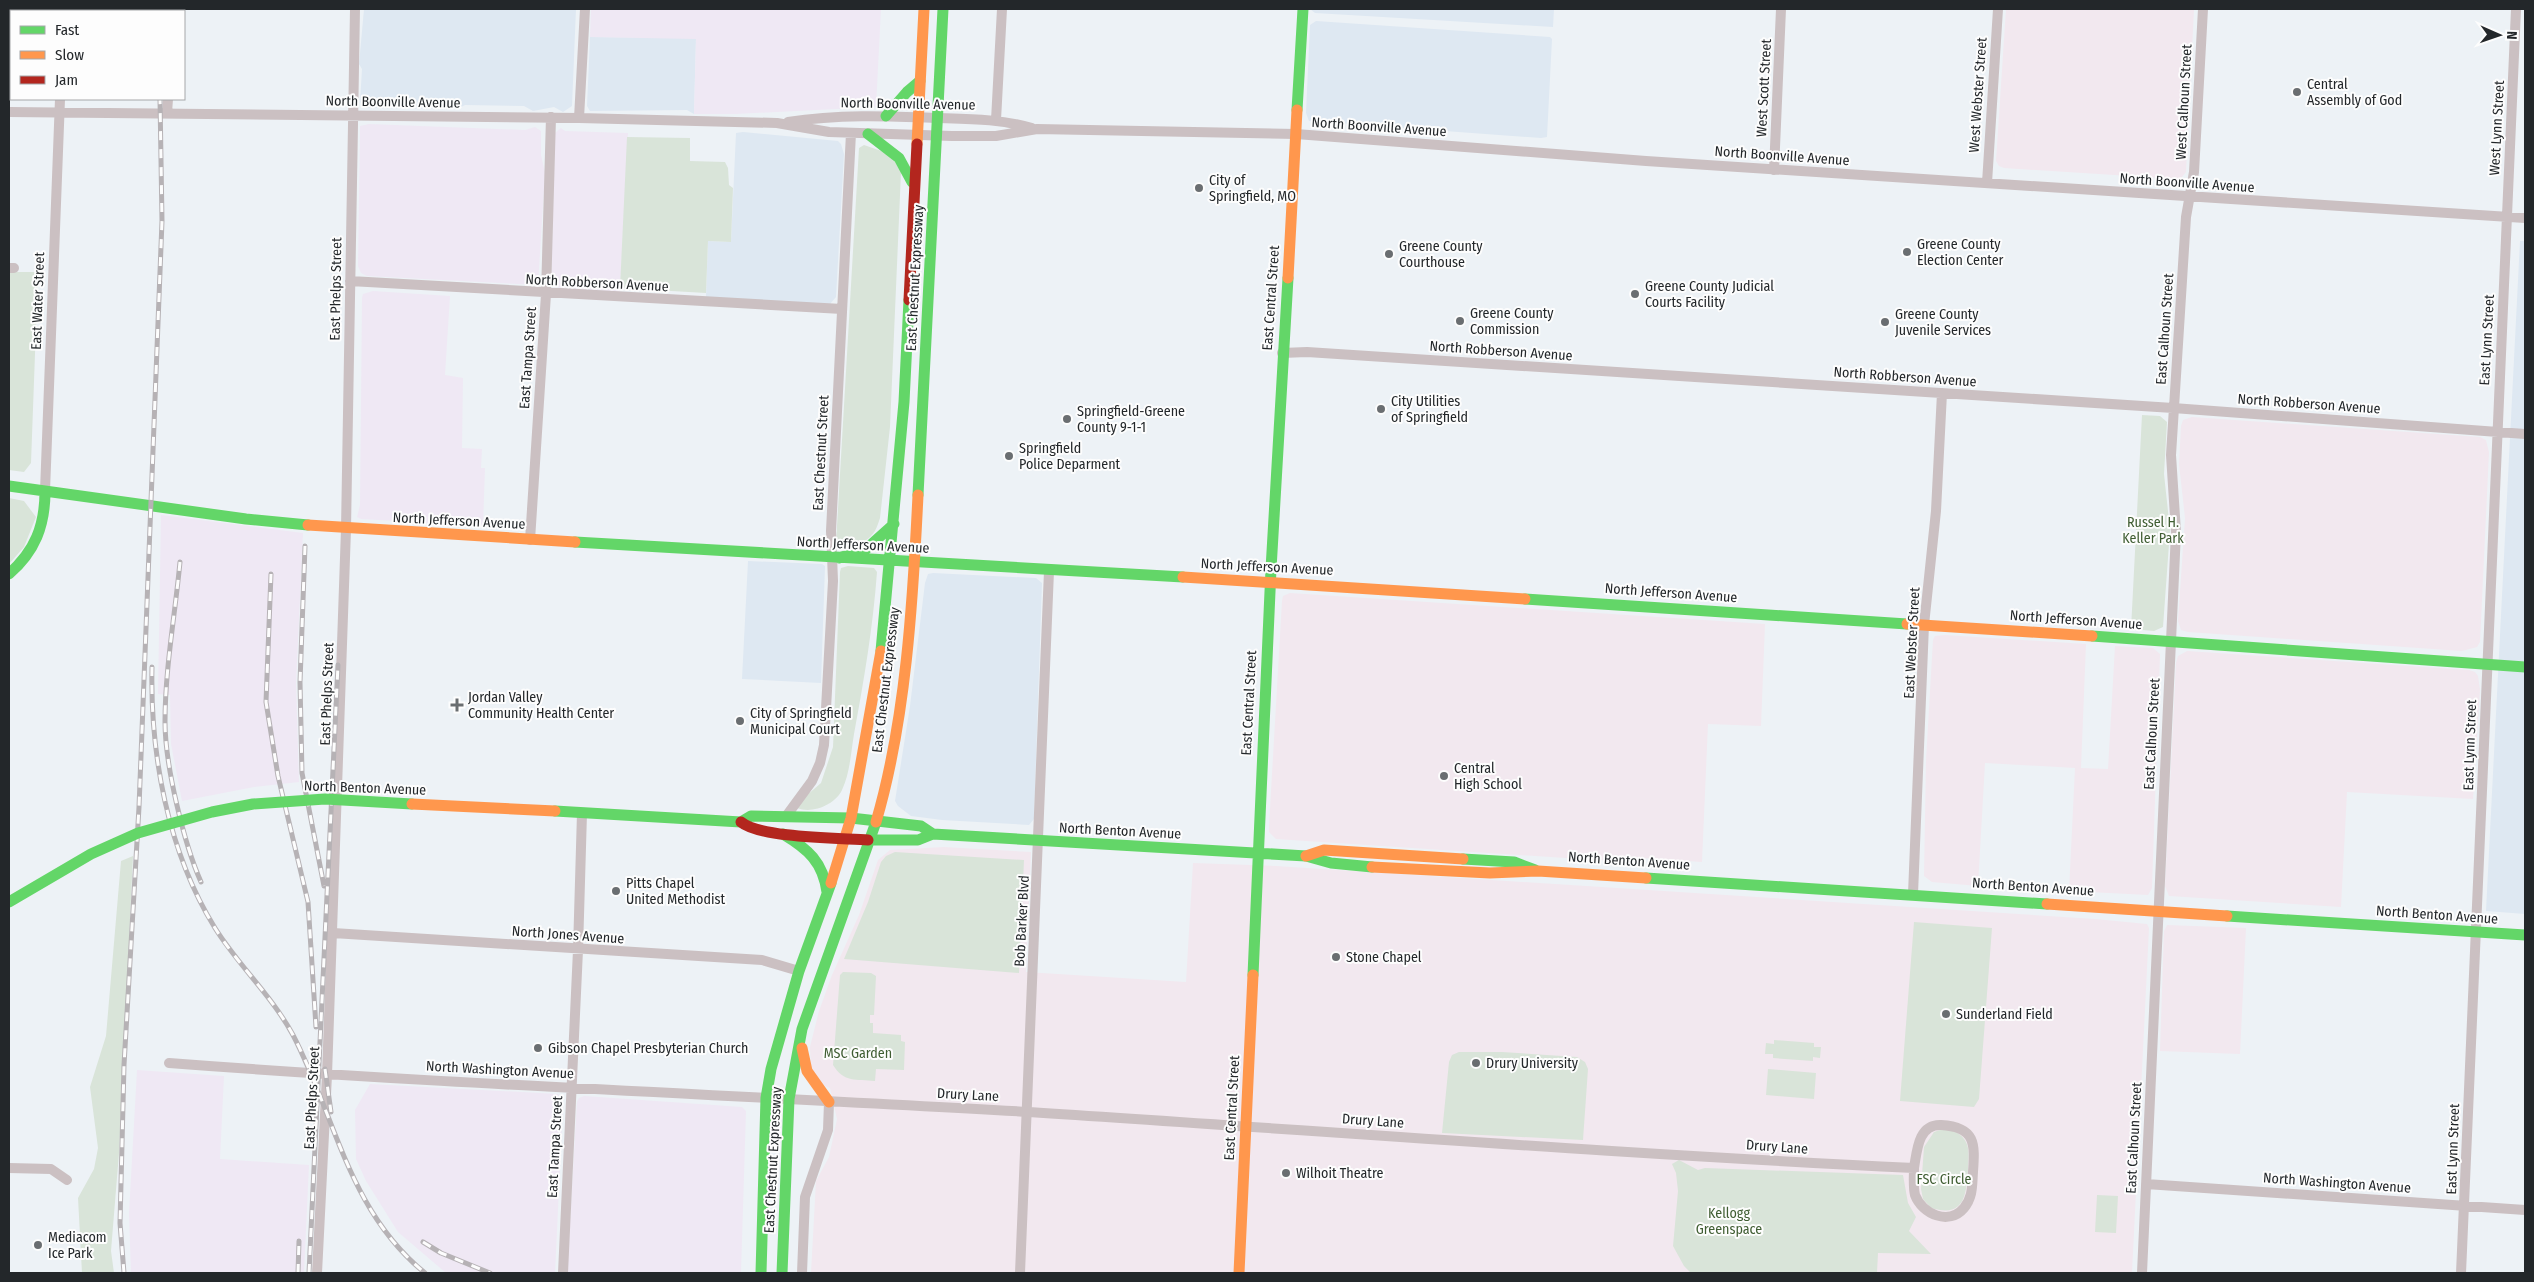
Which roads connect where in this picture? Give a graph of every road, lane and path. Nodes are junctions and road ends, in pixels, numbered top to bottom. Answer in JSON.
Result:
{"nodes":[{"id":1,"x":355,"y":9,"type":"edge"},
{"id":2,"x":585,"y":9,"type":"edge"},
{"id":3,"x":924,"y":9,"type":"edge"},
{"id":4,"x":943,"y":9,"type":"edge"},
{"id":5,"x":1002,"y":9,"type":"edge"},
{"id":6,"x":1303,"y":9,"type":"edge"},
{"id":7,"x":1781,"y":9,"type":"edge"},
{"id":8,"x":1998,"y":9,"type":"edge"},
{"id":9,"x":2203,"y":9,"type":"edge"},
{"id":10,"x":2516,"y":9,"type":"edge"},
{"id":11,"x":920,"y":81,"type":"junction"},
{"id":12,"x":60,"y":100,"type":"edge"},
{"id":13,"x":168,"y":100,"type":"edge"},
{"id":14,"x":9,"y":112,"type":"edge"},
{"id":15,"x":59,"y":112,"type":"junction"},
{"id":16,"x":167,"y":113,"type":"junction"},
{"id":17,"x":352,"y":115,"type":"junction"},
{"id":18,"x":886,"y":116,"type":"junction"},
{"id":19,"x":551,"y":117,"type":"junction"},
{"id":20,"x":918,"y":117,"type":"junction"},
{"id":21,"x":579,"y":118,"type":"junction"},
{"id":22,"x":938,"y":118,"type":"junction"},
{"id":23,"x":996,"y":120,"type":"junction"},
{"id":24,"x":777,"y":123,"type":"junction"},
{"id":25,"x":1038,"y":129,"type":"junction"},
{"id":26,"x":851,"y":133,"type":"junction"},
{"id":27,"x":868,"y":134,"type":"junction"},
{"id":28,"x":1296,"y":134,"type":"junction"},
{"id":29,"x":917,"y":135,"type":"junction"},
{"id":30,"x":937,"y":136,"type":"junction"},
{"id":31,"x":1774,"y":170,"type":"junction"},
{"id":32,"x":1987,"y":183,"type":"junction"},
{"id":33,"x":914,"y":190,"type":"junction"},
{"id":34,"x":2190,"y":196,"type":"junction"},
{"id":35,"x":2507,"y":218,"type":"junction"},
{"id":36,"x":2525,"y":218,"type":"edge"},
{"id":37,"x":350,"y":281,"type":"junction"},
{"id":38,"x":546,"y":294,"type":"junction"},
{"id":39,"x":842,"y":309,"type":"junction"},
{"id":40,"x":1282,"y":353,"type":"junction"},
{"id":41,"x":1942,"y":393,"type":"junction"},
{"id":42,"x":2174,"y":408,"type":"junction"},
{"id":43,"x":2496,"y":432,"type":"junction"},
{"id":44,"x":2525,"y":434,"type":"edge"},
{"id":45,"x":9,"y":486,"type":"edge"},
{"id":46,"x":45,"y":490,"type":"junction"},
{"id":47,"x":894,"y":524,"type":"junction"},
{"id":48,"x":346,"y":529,"type":"junction"},
{"id":49,"x":530,"y":540,"type":"junction"},
{"id":50,"x":835,"y":558,"type":"junction"},
{"id":51,"x":891,"y":561,"type":"junction"},
{"id":52,"x":915,"y":562,"type":"junction"},
{"id":53,"x":1049,"y":571,"type":"junction"},
{"id":54,"x":9,"y":574,"type":"edge"},
{"id":55,"x":1270,"y":582,"type":"junction"},
{"id":56,"x":1924,"y":625,"type":"junction"},
{"id":57,"x":2171,"y":641,"type":"junction"},
{"id":58,"x":2487,"y":664,"type":"junction"},
{"id":59,"x":2525,"y":667,"type":"edge"},
{"id":60,"x":582,"y":813,"type":"junction"},
{"id":61,"x":787,"y":815,"type":"junction"},
{"id":62,"x":851,"y":818,"type":"junction"},
{"id":63,"x":877,"y":820,"type":"junction"},
{"id":64,"x":741,"y":822,"type":"junction"},
{"id":65,"x":783,"y":834,"type":"junction"},
{"id":66,"x":932,"y":834,"type":"junction"},
{"id":67,"x":845,"y":838,"type":"junction"},
{"id":68,"x":870,"y":840,"type":"junction"},
{"id":69,"x":1040,"y":841,"type":"junction"},
{"id":70,"x":1257,"y":853,"type":"junction"},
{"id":71,"x":1914,"y":894,"type":"junction"},
{"id":72,"x":827,"y":898,"type":"junction"},
{"id":73,"x":9,"y":902,"type":"edge"},
{"id":74,"x":2158,"y":910,"type":"junction"},
{"id":75,"x":333,"y":932,"type":"junction"},
{"id":76,"x":2475,"y":932,"type":"junction"},
{"id":77,"x":2525,"y":936,"type":"edge"},
{"id":78,"x":578,"y":950,"type":"junction"},
{"id":79,"x":799,"y":970,"type":"junction"},
{"id":80,"x":802,"y":1029,"type":"junction"},
{"id":81,"x":169,"y":1063,"type":"dead end"},
{"id":82,"x":327,"y":1075,"type":"junction"},
{"id":83,"x":572,"y":1086,"type":"junction"},
{"id":84,"x":766,"y":1098,"type":"junction"},
{"id":85,"x":789,"y":1099,"type":"junction"},
{"id":86,"x":829,"y":1102,"type":"junction"},
{"id":87,"x":1027,"y":1112,"type":"junction"},
{"id":88,"x":1246,"y":1127,"type":"junction"},
{"id":89,"x":9,"y":1168,"type":"edge"},
{"id":90,"x":1914,"y":1168,"type":"junction"},
{"id":91,"x":67,"y":1180,"type":"dead end"},
{"id":92,"x":2146,"y":1184,"type":"junction"},
{"id":93,"x":2464,"y":1206,"type":"junction"},
{"id":94,"x":2525,"y":1210,"type":"edge"},
{"id":95,"x":317,"y":1273,"type":"edge"},
{"id":96,"x":563,"y":1273,"type":"edge"},
{"id":97,"x":761,"y":1273,"type":"edge"},
{"id":98,"x":782,"y":1273,"type":"edge"},
{"id":99,"x":802,"y":1273,"type":"edge"},
{"id":100,"x":1020,"y":1273,"type":"edge"},
{"id":101,"x":1239,"y":1273,"type":"edge"},
{"id":102,"x":2142,"y":1273,"type":"edge"},
{"id":103,"x":2461,"y":1273,"type":"edge"}],
"edges":[{"from":1,"to":17,"type":"street","name":"East Phelps Street"},
{"from":2,"to":21,"type":"street"},
{"from":3,"to":11,"type":"main road","name":"East Chestnut Expressway"},
{"from":4,"to":22,"type":"main road","name":"East Chestnut Expressway"},
{"from":5,"to":23,"type":"street"},
{"from":6,"to":28,"type":"main road","name":"East Central Street"},
{"from":7,"to":31,"type":"street","name":"West Scott Street"},
{"from":8,"to":32,"type":"street","name":"West Webster Street"},
{"from":9,"to":34,"type":"street","name":"West Calhoun Street"},
{"from":10,"to":35,"type":"street","name":"West Lynn Street"},
{"from":11,"to":18,"type":"main road"},
{"from":11,"to":20,"type":"main road","name":"East Chestnut Expressway"},
{"from":12,"to":15,"type":"street","name":"East Water Street"},
{"from":13,"to":16,"type":"street"},
{"from":14,"to":15,"type":"street","name":"North Boonville Avenue"},
{"from":15,"to":16,"type":"street","name":"North Boonville Avenue"},
{"from":15,"to":46,"type":"street","name":"East Water Street"},
{"from":16,"to":17,"type":"street","name":"North Boonville Avenue"},
{"from":17,"to":19,"type":"street","name":"North Boonville Avenue"},
{"from":17,"to":37,"type":"street","name":"East Phelps Street"},
{"from":18,"to":20,"type":"street","name":"North Boonville Avenue"},
{"from":18,"to":24,"type":"street","name":"North Boonville Avenue"},
{"from":19,"to":21,"type":"street","name":"North Boonville Avenue"},
{"from":19,"to":38,"type":"street","name":"East Tampa Street"},
{"from":20,"to":22,"type":"street","name":"North Boonville Avenue"},
{"from":20,"to":29,"type":"main road","name":"East Chestnut Expressway"},
{"from":21,"to":24,"type":"street","name":"North Boonville Avenue"},
{"from":22,"to":23,"type":"street","name":"North Boonville Avenue"},
{"from":22,"to":30,"type":"main road","name":"East Chestnut Expressway"},
{"from":23,"to":25,"type":"street","name":"North Boonville Avenue"},
{"from":24,"to":26,"type":"street","name":"North Boonville Avenue"},
{"from":25,"to":28,"type":"street","name":"North Boonville Avenue"},
{"from":25,"to":30,"type":"street","name":"North Boonville Avenue"},
{"from":26,"to":27,"type":"street","name":"North Boonville Avenue"},
{"from":26,"to":39,"type":"street","name":"East Chestnut Street"},
{"from":27,"to":29,"type":"street","name":"North Boonville Avenue"},
{"from":27,"to":33,"type":"main road"},
{"from":28,"to":31,"type":"street","name":"North Boonville Avenue"},
{"from":28,"to":40,"type":"main road","name":"East Central Street"},
{"from":29,"to":30,"type":"street","name":"North Boonville Avenue"},
{"from":29,"to":33,"type":"main road","name":"East Chestnut Expressway"},
{"from":30,"to":52,"type":"main road","name":"East Chestnut Expressway"},
{"from":31,"to":32,"type":"street","name":"North Boonville Avenue"},
{"from":32,"to":34,"type":"street","name":"North Boonville Avenue"},
{"from":33,"to":47,"type":"main road","name":"East Chestnut Expressway"},
{"from":34,"to":35,"type":"street","name":"North Boonville Avenue"},
{"from":34,"to":42,"type":"street","name":"East Calhoun Street"},
{"from":35,"to":36,"type":"street","name":"North Boonville Avenue"},
{"from":35,"to":43,"type":"street","name":"East Lynn Street"},
{"from":37,"to":38,"type":"street","name":"North Robberson Avenue"},
{"from":37,"to":48,"type":"street","name":"East Phelps Street"},
{"from":38,"to":39,"type":"street","name":"North Robberson Avenue"},
{"from":38,"to":49,"type":"street","name":"East Tampa Street"},
{"from":39,"to":50,"type":"street","name":"East Chestnut Street"},
{"from":40,"to":41,"type":"street","name":"North Robberson Avenue"},
{"from":40,"to":55,"type":"main road","name":"East Central Street"},
{"from":41,"to":42,"type":"street","name":"North Robberson Avenue"},
{"from":41,"to":56,"type":"street","name":"East Webster Street"},
{"from":42,"to":43,"type":"street","name":"North Robberson Avenue"},
{"from":42,"to":57,"type":"street","name":"East Calhoun Street"},
{"from":43,"to":44,"type":"street","name":"North Robberson Avenue"},
{"from":43,"to":58,"type":"street","name":"East Lynn Street"},
{"from":45,"to":46,"type":"main road","name":"North Jefferson Avenue"},
{"from":46,"to":48,"type":"main road","name":"North Jefferson Avenue"},
{"from":46,"to":54,"type":"main road"},
{"from":47,"to":50,"type":"main road"},
{"from":47,"to":51,"type":"main road","name":"East Chestnut Expressway"},
{"from":48,"to":49,"type":"main road","name":"North Jefferson Avenue"},
{"from":48,"to":75,"type":"street","name":"East Phelps Street"},
{"from":49,"to":50,"type":"main road","name":"North Jefferson Avenue"},
{"from":50,"to":51,"type":"main road","name":"North Jefferson Avenue"},
{"from":50,"to":61,"type":"street","name":"East Chestnut Street"},
{"from":51,"to":52,"type":"main road","name":"North Jefferson Avenue"},
{"from":51,"to":62,"type":"main road","name":"East Chestnut Expressway"},
{"from":52,"to":53,"type":"main road","name":"North Jefferson Avenue"},
{"from":52,"to":63,"type":"main road","name":"East Chestnut Expressway"},
{"from":53,"to":55,"type":"main road","name":"North Jefferson Avenue"},
{"from":53,"to":69,"type":"street","name":"Bob Barker Blvd"},
{"from":55,"to":56,"type":"main road","name":"North Jefferson Avenue"},
{"from":55,"to":70,"type":"main road","name":"East Central Street"},
{"from":56,"to":57,"type":"main road","name":"North Jefferson Avenue"},
{"from":56,"to":71,"type":"street","name":"East Webster Street"},
{"from":57,"to":58,"type":"main road","name":"North Jefferson Avenue"},
{"from":57,"to":74,"type":"street","name":"East Calhoun Street"},
{"from":58,"to":59,"type":"main road","name":"North Jefferson Avenue"},
{"from":58,"to":76,"type":"street","name":"East Lynn Street"},
{"from":60,"to":64,"type":"main road","name":"North Benton Avenue"},
{"from":60,"to":73,"type":"main road","name":"North Benton Avenue","bridge":true},
{"from":60,"to":78,"type":"street","name":"East Tampa Street"},
{"from":61,"to":62,"type":"main road","name":"North Benton Avenue"},
{"from":61,"to":64,"type":"main road","name":"North Benton Avenue"},
{"from":62,"to":63,"type":"main road","name":"North Benton Avenue"},
{"from":62,"to":67,"type":"main road","name":"East Chestnut Expressway"},
{"from":63,"to":66,"type":"main road","name":"North Benton Avenue"},
{"from":63,"to":68,"type":"main road","name":"East Chestnut Expressway"},
{"from":64,"to":65,"type":"main road","name":"North Benton Avenue"},
{"from":65,"to":67,"type":"main road","name":"North Benton Avenue"},
{"from":65,"to":72,"type":"main road"},
{"from":66,"to":68,"type":"main road","name":"North Benton Avenue"},
{"from":66,"to":69,"type":"main road","name":"North Benton Avenue"},
{"from":67,"to":68,"type":"main road","name":"North Benton Avenue"},
{"from":67,"to":72,"type":"main road","name":"East Chestnut Expressway"},
{"from":68,"to":80,"type":"main road","name":"East Chestnut Expressway"},
{"from":69,"to":70,"type":"main road","name":"North Benton Avenue"},
{"from":69,"to":87,"type":"street","name":"Bob Barker Blvd"},
{"from":70,"to":71,"type":"main road","name":"North Benton Avenue"},
{"from":70,"to":88,"type":"main road","name":"East Central Street"},
{"from":71,"to":74,"type":"main road","name":"North Benton Avenue"},
{"from":72,"to":79,"type":"main road","name":"East Chestnut Expressway"},
{"from":74,"to":76,"type":"main road","name":"North Benton Avenue"},
{"from":74,"to":92,"type":"street","name":"East Calhoun Street"},
{"from":75,"to":78,"type":"street","name":"North Jones Avenue"},
{"from":75,"to":82,"type":"street","name":"East Phelps Street"},
{"from":76,"to":77,"type":"main road","name":"North Benton Avenue"},
{"from":76,"to":93,"type":"street","name":"East Lynn Street"},
{"from":78,"to":79,"type":"street","name":"North Jones Avenue"},
{"from":78,"to":83,"type":"street","name":"East Tampa Street"},
{"from":79,"to":84,"type":"main road","name":"East Chestnut Expressway"},
{"from":80,"to":85,"type":"main road","name":"East Chestnut Expressway"},
{"from":80,"to":86,"type":"main road"},
{"from":81,"to":82,"type":"street","name":"North Washington Avenue"},
{"from":82,"to":83,"type":"street","name":"North Washington Avenue"},
{"from":82,"to":95,"type":"street","name":"East Phelps Street"},
{"from":83,"to":84,"type":"street","name":"North Washington Avenue"},
{"from":83,"to":96,"type":"street","name":"East Tampa Street"},
{"from":84,"to":85,"type":"street","name":"North Washington Avenue"},
{"from":84,"to":97,"type":"main road","name":"East Chestnut Expressway"},
{"from":85,"to":86,"type":"street","name":"North Washington Avenue"},
{"from":85,"to":98,"type":"main road","name":"East Chestnut Expressway"},
{"from":86,"to":87,"type":"street","name":"Drury Lane"},
{"from":86,"to":99,"type":"street"},
{"from":87,"to":88,"type":"street","name":"Drury Lane"},
{"from":87,"to":100,"type":"street","name":"Bob Barker Blvd"},
{"from":88,"to":90,"type":"street","name":"Drury Lane"},
{"from":88,"to":101,"type":"main road","name":"East Central Street"},
{"from":89,"to":91,"type":"street"},
{"from":90,"to":90,"type":"street"},
{"from":92,"to":93,"type":"street","name":"North Washington Avenue"},
{"from":92,"to":102,"type":"street","name":"East Calhoun Street"},
{"from":93,"to":94,"type":"street","name":"North Washington Avenue"},
{"from":93,"to":103,"type":"street","name":"East Lynn Street"}]}
